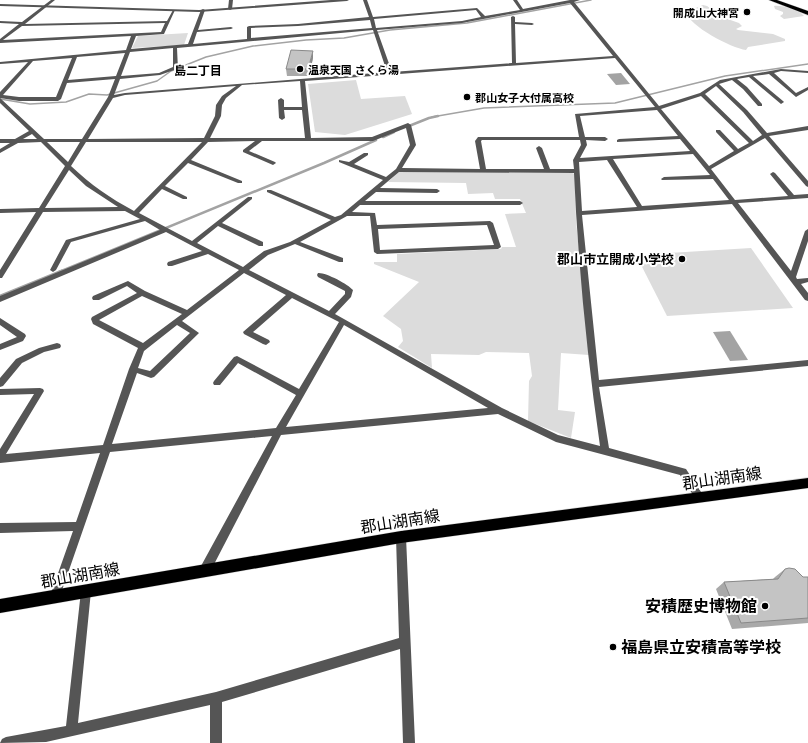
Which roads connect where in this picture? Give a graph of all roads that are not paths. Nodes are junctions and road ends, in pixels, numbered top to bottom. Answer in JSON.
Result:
{"nodes":[{"id":1,"x":53,"y":0,"type":"edge"},
{"id":2,"x":231,"y":0,"type":"edge"},
{"id":3,"x":346,"y":0,"type":"edge"},
{"id":4,"x":365,"y":0,"type":"edge"},
{"id":5,"x":515,"y":0,"type":"edge"},
{"id":6,"x":578,"y":0,"type":"edge"},
{"id":7,"x":772,"y":0,"type":"edge"},
{"id":8,"x":571,"y":1,"type":"junction"},
{"id":9,"x":0,"y":4,"type":"edge"},
{"id":10,"x":45,"y":6,"type":"junction"},
{"id":11,"x":230,"y":9,"type":"junction"},
{"id":12,"x":204,"y":10,"type":"junction"},
{"id":13,"x":522,"y":10,"type":"junction"},
{"id":14,"x":174,"y":11,"type":"junction"},
{"id":15,"x":808,"y":12,"type":"edge"},
{"id":16,"x":372,"y":18,"type":"junction"},
{"id":17,"x":484,"y":18,"type":"junction"},
{"id":18,"x":0,"y":22,"type":"edge"},
{"id":19,"x":168,"y":22,"type":"junction"},
{"id":20,"x":22,"y":24,"type":"junction"},
{"id":21,"x":532,"y":24,"type":"dead end"},
{"id":22,"x":231,"y":28,"type":"dead end"},
{"id":23,"x":376,"y":28,"type":"junction"},
{"id":24,"x":196,"y":30,"type":"junction"},
{"id":25,"x":134,"y":35,"type":"junction"},
{"id":26,"x":249,"y":40,"type":"junction"},
{"id":27,"x":0,"y":42,"type":"edge"},
{"id":28,"x":190,"y":46,"type":"junction"},
{"id":29,"x":175,"y":47,"type":"junction"},
{"id":30,"x":128,"y":51,"type":"junction"},
{"id":31,"x":75,"y":56,"type":"junction"},
{"id":32,"x":617,"y":57,"type":"junction"},
{"id":33,"x":32,"y":60,"type":"junction"},
{"id":34,"x":0,"y":63,"type":"edge"},
{"id":35,"x":514,"y":64,"type":"junction"},
{"id":36,"x":770,"y":72,"type":"junction"},
{"id":37,"x":808,"y":72,"type":"edge"},
{"id":38,"x":390,"y":74,"type":"junction"},
{"id":39,"x":750,"y":76,"type":"junction"},
{"id":40,"x":118,"y":77,"type":"junction"},
{"id":41,"x":733,"y":79,"type":"junction"},
{"id":42,"x":302,"y":80,"type":"junction"},
{"id":43,"x":65,"y":82,"type":"junction"},
{"id":44,"x":240,"y":84,"type":"junction"},
{"id":45,"x":717,"y":84,"type":"junction"},
{"id":46,"x":808,"y":88,"type":"edge"},
{"id":47,"x":702,"y":94,"type":"junction"},
{"id":48,"x":111,"y":97,"type":"junction"},
{"id":49,"x":1,"y":99,"type":"edge"},
{"id":50,"x":281,"y":100,"type":"dead end"},
{"id":51,"x":781,"y":102,"type":"dead end"},
{"id":52,"x":760,"y":105,"type":"dead end"},
{"id":53,"x":305,"y":108,"type":"junction"},
{"id":54,"x":658,"y":108,"type":"junction"},
{"id":55,"x":282,"y":109,"type":"junction"},
{"id":56,"x":282,"y":118,"type":"dead end"},
{"id":57,"x":808,"y":128,"type":"edge"},
{"id":58,"x":718,"y":130,"type":"dead end"},
{"id":59,"x":33,"y":131,"type":"junction"},
{"id":60,"x":766,"y":135,"type":"junction"},
{"id":61,"x":681,"y":137,"type":"junction"},
{"id":62,"x":583,"y":138,"type":"junction"},
{"id":63,"x":605,"y":138,"type":"dead end"},
{"id":64,"x":262,"y":139,"type":"junction"},
{"id":65,"x":308,"y":139,"type":"junction"},
{"id":66,"x":84,"y":140,"type":"junction"},
{"id":67,"x":207,"y":140,"type":"junction"},
{"id":68,"x":0,"y":141,"type":"edge"},
{"id":69,"x":17,"y":141,"type":"junction"},
{"id":70,"x":42,"y":141,"type":"junction"},
{"id":71,"x":619,"y":141,"type":"dead end"},
{"id":72,"x":752,"y":143,"type":"junction"},
{"id":73,"x":539,"y":148,"type":"dead end"},
{"id":74,"x":737,"y":151,"type":"junction"},
{"id":75,"x":0,"y":152,"type":"edge"},
{"id":76,"x":694,"y":152,"type":"junction"},
{"id":77,"x":366,"y":154,"type":"dead end"},
{"id":78,"x":552,"y":156,"type":"dead end"},
{"id":79,"x":609,"y":158,"type":"junction"},
{"id":80,"x":544,"y":160,"type":"junction"},
{"id":81,"x":576,"y":160,"type":"junction"},
{"id":82,"x":188,"y":161,"type":"junction"},
{"id":83,"x":341,"y":161,"type":"dead end"},
{"id":84,"x":272,"y":163,"type":"dead end"},
{"id":85,"x":350,"y":164,"type":"junction"},
{"id":86,"x":68,"y":165,"type":"junction"},
{"id":87,"x":708,"y":169,"type":"junction"},
{"id":88,"x":398,"y":170,"type":"junction"},
{"id":89,"x":483,"y":170,"type":"junction"},
{"id":90,"x":548,"y":171,"type":"junction"},
{"id":91,"x":577,"y":171,"type":"junction"},
{"id":92,"x":774,"y":174,"type":"dead end"},
{"id":93,"x":714,"y":177,"type":"junction"},
{"id":94,"x":387,"y":179,"type":"junction"},
{"id":95,"x":664,"y":179,"type":"dead end"},
{"id":96,"x":240,"y":182,"type":"dead end"},
{"id":97,"x":808,"y":185,"type":"edge"},
{"id":98,"x":162,"y":187,"type":"junction"},
{"id":99,"x":373,"y":190,"type":"junction"},
{"id":100,"x":269,"y":191,"type":"dead end"},
{"id":101,"x":437,"y":191,"type":"dead end"},
{"id":102,"x":808,"y":196,"type":"edge"},
{"id":103,"x":792,"y":197,"type":"junction"},
{"id":104,"x":185,"y":198,"type":"dead end"},
{"id":105,"x":250,"y":198,"type":"dead end"},
{"id":106,"x":733,"y":201,"type":"junction"},
{"id":107,"x":358,"y":203,"type":"junction"},
{"id":108,"x":520,"y":203,"type":"dead end"},
{"id":109,"x":125,"y":209,"type":"junction"},
{"id":110,"x":641,"y":209,"type":"junction"},
{"id":111,"x":0,"y":211,"type":"edge"},
{"id":112,"x":39,"y":211,"type":"junction"},
{"id":113,"x":579,"y":213,"type":"junction"},
{"id":114,"x":135,"y":214,"type":"junction"},
{"id":115,"x":345,"y":214,"type":"junction"},
{"id":116,"x":146,"y":219,"type":"junction"},
{"id":117,"x":336,"y":220,"type":"junction"},
{"id":118,"x":217,"y":223,"type":"junction"},
{"id":119,"x":374,"y":227,"type":"junction"},
{"id":120,"x":165,"y":230,"type":"junction"},
{"id":121,"x":808,"y":231,"type":"edge"},
{"id":122,"x":294,"y":242,"type":"junction"},
{"id":123,"x":192,"y":244,"type":"junction"},
{"id":124,"x":260,"y":244,"type":"dead end"},
{"id":125,"x":208,"y":252,"type":"junction"},
{"id":126,"x":341,"y":260,"type":"dead end"},
{"id":127,"x":170,"y":264,"type":"dead end"},
{"id":128,"x":53,"y":270,"type":"dead end"},
{"id":129,"x":242,"y":270,"type":"junction"},
{"id":130,"x":320,"y":275,"type":"dead end"},
{"id":131,"x":0,"y":276,"type":"edge"},
{"id":132,"x":794,"y":280,"type":"junction"},
{"id":133,"x":808,"y":280,"type":"edge"},
{"id":134,"x":142,"y":294,"type":"junction"},
{"id":135,"x":291,"y":295,"type":"junction"},
{"id":136,"x":96,"y":298,"type":"dead end"},
{"id":137,"x":808,"y":298,"type":"edge"},
{"id":138,"x":0,"y":299,"type":"edge"},
{"id":139,"x":186,"y":313,"type":"junction"},
{"id":140,"x":330,"y":314,"type":"junction"},
{"id":141,"x":0,"y":321,"type":"edge"},
{"id":142,"x":176,"y":321,"type":"junction"},
{"id":143,"x":343,"y":321,"type":"junction"},
{"id":144,"x":266,"y":342,"type":"dead end"},
{"id":145,"x":57,"y":346,"type":"dead end"},
{"id":146,"x":0,"y":347,"type":"edge"},
{"id":147,"x":143,"y":347,"type":"junction"},
{"id":148,"x":808,"y":364,"type":"edge"},
{"id":149,"x":133,"y":369,"type":"junction"},
{"id":150,"x":217,"y":383,"type":"dead end"},
{"id":151,"x":0,"y":384,"type":"edge"},
{"id":152,"x":595,"y":384,"type":"junction"},
{"id":153,"x":0,"y":392,"type":"edge"},
{"id":154,"x":301,"y":394,"type":"junction"},
{"id":155,"x":499,"y":410,"type":"junction"},
{"id":156,"x":279,"y":431,"type":"junction"},
{"id":157,"x":105,"y":448,"type":"junction"},
{"id":158,"x":605,"y":451,"type":"junction"},
{"id":159,"x":0,"y":458,"type":"edge"},
{"id":160,"x":808,"y":483,"type":"edge"},
{"id":161,"x":700,"y":498,"type":"junction"},
{"id":162,"x":79,"y":526,"type":"junction"},
{"id":163,"x":0,"y":528,"type":"edge"},
{"id":164,"x":401,"y":537,"type":"junction"},
{"id":165,"x":205,"y":570,"type":"junction"},
{"id":166,"x":86,"y":591,"type":"junction"},
{"id":167,"x":55,"y":596,"type":"junction"},
{"id":168,"x":0,"y":606,"type":"edge"},
{"id":169,"x":406,"y":642,"type":"junction"},
{"id":170,"x":216,"y":698,"type":"junction"},
{"id":171,"x":71,"y":731,"type":"junction"},
{"id":172,"x":45,"y":740,"type":"edge"},
{"id":173,"x":6,"y":743,"type":"edge"},
{"id":174,"x":216,"y":743,"type":"edge"},
{"id":175,"x":409,"y":743,"type":"edge"}],
"edges":[{"from":1,"to":10,"type":"street"},
{"from":2,"to":11,"type":"street"},
{"from":3,"to":11,"type":"street"},
{"from":4,"to":16,"type":"street"},
{"from":5,"to":13,"type":"street"},
{"from":6,"to":8,"type":"street"},
{"from":7,"to":15,"type":"highway"},
{"from":8,"to":13,"type":"street"},
{"from":8,"to":32,"type":"street"},
{"from":9,"to":10,"type":"street"},
{"from":10,"to":14,"type":"street"},
{"from":10,"to":20,"type":"street"},
{"from":11,"to":12,"type":"street"},
{"from":12,"to":14,"type":"street"},
{"from":12,"to":24,"type":"street"},
{"from":13,"to":17,"type":"street"},
{"from":14,"to":19,"type":"street"},
{"from":16,"to":17,"type":"street"},
{"from":16,"to":23,"type":"street"},
{"from":16,"to":26,"type":"street"},
{"from":17,"to":23,"type":"street"},
{"from":18,"to":20,"type":"street"},
{"from":19,"to":20,"type":"street"},
{"from":19,"to":25,"type":"street"},
{"from":20,"to":27,"type":"street"},
{"from":21,"to":35,"type":"street"},
{"from":22,"to":24,"type":"street"},
{"from":23,"to":26,"type":"street"},
{"from":23,"to":38,"type":"street"},
{"from":24,"to":28,"type":"street"},
{"from":25,"to":27,"type":"street"},
{"from":25,"to":30,"type":"street"},
{"from":26,"to":28,"type":"street"},
{"from":28,"to":29,"type":"street"},
{"from":29,"to":30,"type":"street"},
{"from":29,"to":40,"type":"street"},
{"from":30,"to":31,"type":"street"},
{"from":30,"to":40,"type":"street"},
{"from":31,"to":33,"type":"street"},
{"from":31,"to":43,"type":"street"},
{"from":32,"to":35,"type":"street"},
{"from":32,"to":54,"type":"street"},
{"from":33,"to":34,"type":"street"},
{"from":33,"to":49,"type":"street"},
{"from":35,"to":38,"type":"street"},
{"from":36,"to":37,"type":"street"},
{"from":36,"to":39,"type":"street"},
{"from":36,"to":46,"type":"street"},
{"from":38,"to":42,"type":"street"},
{"from":39,"to":41,"type":"street"},
{"from":39,"to":51,"type":"street"},
{"from":40,"to":43,"type":"street"},
{"from":40,"to":48,"type":"street"},
{"from":41,"to":45,"type":"street"},
{"from":41,"to":52,"type":"street"},
{"from":42,"to":44,"type":"street"},
{"from":42,"to":53,"type":"street"},
{"from":43,"to":49,"type":"street"},
{"from":44,"to":48,"type":"street"},
{"from":44,"to":67,"type":"street"},
{"from":45,"to":47,"type":"street"},
{"from":45,"to":60,"type":"street"},
{"from":47,"to":54,"type":"street"},
{"from":47,"to":72,"type":"street"},
{"from":48,"to":66,"type":"street"},
{"from":49,"to":59,"type":"street"},
{"from":50,"to":55,"type":"street"},
{"from":53,"to":55,"type":"street"},
{"from":53,"to":65,"type":"street"},
{"from":54,"to":61,"type":"street"},
{"from":54,"to":62,"type":"street"},
{"from":55,"to":56,"type":"street"},
{"from":57,"to":60,"type":"street"},
{"from":58,"to":74,"type":"street"},
{"from":59,"to":69,"type":"street"},
{"from":59,"to":70,"type":"street"},
{"from":60,"to":72,"type":"street"},
{"from":60,"to":97,"type":"street"},
{"from":61,"to":71,"type":"street"},
{"from":61,"to":76,"type":"street"},
{"from":62,"to":63,"type":"street"},
{"from":62,"to":81,"type":"street"},
{"from":62,"to":89,"type":"street"},
{"from":64,"to":65,"type":"street"},
{"from":64,"to":67,"type":"street"},
{"from":64,"to":84,"type":"street"},
{"from":65,"to":88,"type":"street"},
{"from":66,"to":67,"type":"street"},
{"from":66,"to":70,"type":"street"},
{"from":66,"to":86,"type":"street"},
{"from":67,"to":82,"type":"street"},
{"from":68,"to":69,"type":"street"},
{"from":69,"to":70,"type":"street"},
{"from":69,"to":75,"type":"street"},
{"from":70,"to":86,"type":"street"},
{"from":72,"to":74,"type":"street"},
{"from":73,"to":80,"type":"street"},
{"from":74,"to":87,"type":"street"},
{"from":76,"to":79,"type":"street"},
{"from":76,"to":87,"type":"street"},
{"from":77,"to":85,"type":"street"},
{"from":78,"to":80,"type":"street"},
{"from":79,"to":81,"type":"street"},
{"from":79,"to":110,"type":"street"},
{"from":80,"to":90,"type":"street"},
{"from":81,"to":91,"type":"street"},
{"from":82,"to":96,"type":"street"},
{"from":82,"to":98,"type":"street"},
{"from":83,"to":85,"type":"street"},
{"from":85,"to":94,"type":"street"},
{"from":86,"to":109,"type":"street"},
{"from":86,"to":112,"type":"street"},
{"from":87,"to":93,"type":"street"},
{"from":88,"to":89,"type":"street"},
{"from":88,"to":94,"type":"street"},
{"from":89,"to":90,"type":"street"},
{"from":90,"to":91,"type":"street"},
{"from":91,"to":113,"type":"street"},
{"from":92,"to":103,"type":"street"},
{"from":93,"to":95,"type":"street"},
{"from":93,"to":106,"type":"street"},
{"from":94,"to":99,"type":"street"},
{"from":98,"to":104,"type":"street"},
{"from":98,"to":114,"type":"street"},
{"from":99,"to":101,"type":"street"},
{"from":99,"to":107,"type":"street"},
{"from":100,"to":117,"type":"street"},
{"from":102,"to":103,"type":"street"},
{"from":103,"to":106,"type":"street"},
{"from":105,"to":118,"type":"street"},
{"from":106,"to":110,"type":"street"},
{"from":106,"to":132,"type":"street"},
{"from":107,"to":108,"type":"street"},
{"from":107,"to":115,"type":"street"},
{"from":109,"to":112,"type":"street"},
{"from":109,"to":114,"type":"street"},
{"from":110,"to":113,"type":"street"},
{"from":111,"to":112,"type":"street"},
{"from":112,"to":131,"type":"street"},
{"from":113,"to":152,"type":"street"},
{"from":114,"to":116,"type":"street"},
{"from":115,"to":117,"type":"street"},
{"from":115,"to":119,"type":"street"},
{"from":116,"to":120,"type":"street"},
{"from":116,"to":128,"type":"street"},
{"from":117,"to":122,"type":"street"},
{"from":118,"to":123,"type":"street"},
{"from":118,"to":124,"type":"street"},
{"from":119,"to":119,"type":"street"},
{"from":120,"to":123,"type":"street"},
{"from":120,"to":138,"type":"street"},
{"from":121,"to":132,"type":"street"},
{"from":122,"to":126,"type":"street"},
{"from":122,"to":129,"type":"street"},
{"from":123,"to":125,"type":"street"},
{"from":125,"to":127,"type":"street"},
{"from":125,"to":129,"type":"street"},
{"from":129,"to":135,"type":"street"},
{"from":129,"to":139,"type":"street"},
{"from":130,"to":140,"type":"street"},
{"from":132,"to":133,"type":"street"},
{"from":132,"to":137,"type":"street"},
{"from":134,"to":136,"type":"street"},
{"from":134,"to":139,"type":"street"},
{"from":134,"to":147,"type":"street"},
{"from":135,"to":140,"type":"street"},
{"from":135,"to":144,"type":"street"},
{"from":139,"to":142,"type":"street"},
{"from":140,"to":143,"type":"street"},
{"from":141,"to":146,"type":"street"},
{"from":142,"to":147,"type":"street"},
{"from":142,"to":149,"type":"street"},
{"from":143,"to":154,"type":"street"},
{"from":143,"to":155,"type":"street"},
{"from":145,"to":151,"type":"street"},
{"from":147,"to":149,"type":"street"},
{"from":148,"to":152,"type":"street"},
{"from":149,"to":157,"type":"street"},
{"from":150,"to":154,"type":"street"},
{"from":152,"to":158,"type":"street"},
{"from":153,"to":159,"type":"street"},
{"from":154,"to":156,"type":"street"},
{"from":155,"to":156,"type":"street"},
{"from":155,"to":158,"type":"street"},
{"from":156,"to":157,"type":"street"},
{"from":156,"to":165,"type":"street"},
{"from":157,"to":159,"type":"street"},
{"from":157,"to":162,"type":"street"},
{"from":158,"to":161,"type":"street"},
{"from":160,"to":161,"type":"main road","name":"郡山湖南線"},
{"from":161,"to":164,"type":"main road","name":"郡山湖南線"},
{"from":162,"to":163,"type":"street"},
{"from":162,"to":167,"type":"street"},
{"from":164,"to":165,"type":"main road","name":"郡山湖南線"},
{"from":164,"to":169,"type":"street"},
{"from":165,"to":166,"type":"main road","name":"郡山湖南線"},
{"from":166,"to":167,"type":"main road","name":"郡山湖南線"},
{"from":166,"to":171,"type":"street"},
{"from":167,"to":168,"type":"main road","name":"郡山湖南線"},
{"from":169,"to":170,"type":"street"},
{"from":169,"to":175,"type":"street"},
{"from":170,"to":171,"type":"street"},
{"from":170,"to":174,"type":"street"},
{"from":171,"to":172,"type":"street"},
{"from":172,"to":173,"type":"street"}]}
